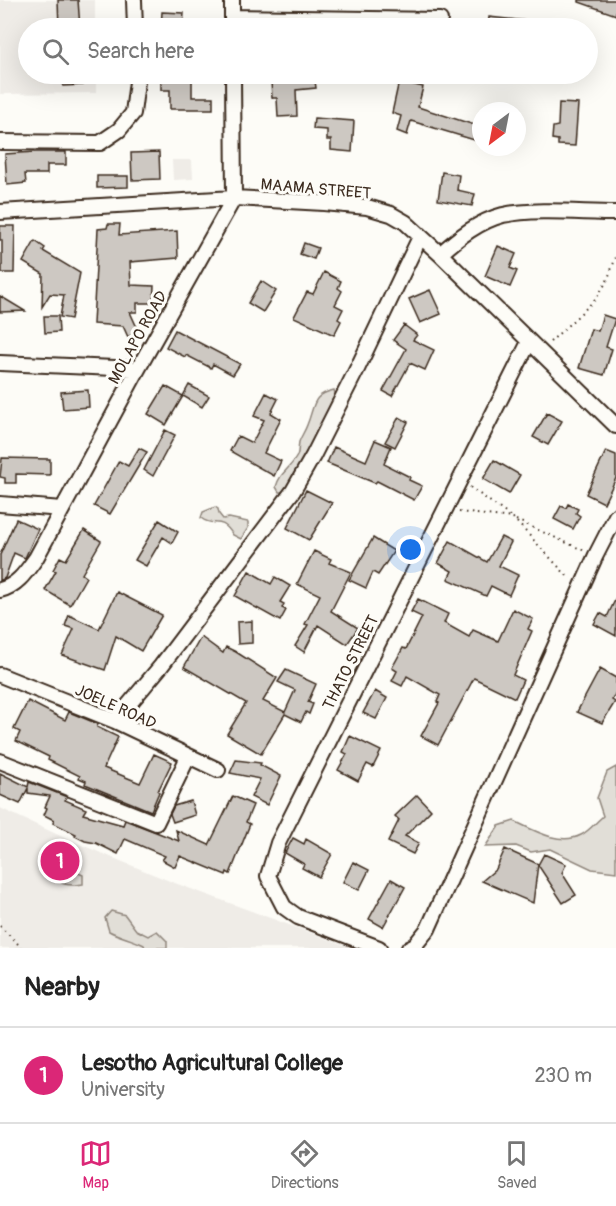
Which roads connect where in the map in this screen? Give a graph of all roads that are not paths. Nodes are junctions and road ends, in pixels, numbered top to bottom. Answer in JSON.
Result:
{"nodes":[{"id":1,"x":134,"y":0,"type":"edge"},
{"id":2,"x":232,"y":0,"type":"edge"},
{"id":3,"x":135,"y":18,"type":"edge"},
{"id":4,"x":232,"y":18,"type":"edge"},
{"id":5,"x":137,"y":84,"type":"edge"},
{"id":6,"x":233,"y":84,"type":"edge"},
{"id":7,"x":0,"y":142,"type":"edge"},
{"id":8,"x":234,"y":198,"type":"junction"},
{"id":9,"x":0,"y":212,"type":"edge"},
{"id":10,"x":616,"y":213,"type":"edge"},
{"id":11,"x":420,"y":237,"type":"junction"},
{"id":12,"x":440,"y":254,"type":"junction"},
{"id":13,"x":529,"y":342,"type":"junction"},
{"id":14,"x":0,"y":363,"type":"edge"},
{"id":15,"x":138,"y":369,"type":"junction"},
{"id":16,"x":616,"y":426,"type":"edge"},
{"id":17,"x":0,"y":504,"type":"edge"},
{"id":18,"x":62,"y":509,"type":"junction"},
{"id":19,"x":616,"y":516,"type":"edge"},
{"id":20,"x":0,"y":590,"type":"edge"},
{"id":21,"x":0,"y":675,"type":"edge"},
{"id":22,"x":115,"y":721,"type":"junction"},
{"id":23,"x":188,"y":757,"type":"junction"},
{"id":24,"x":0,"y":761,"type":"edge"},
{"id":25,"x":218,"y":770,"type":"dead end"},
{"id":26,"x":379,"y":948,"type":"edge"},
{"id":27,"x":409,"y":948,"type":"edge"}],
"edges":[{"from":1,"to":3,"type":"street"},
{"from":2,"to":4,"type":"street"},
{"from":5,"to":7,"type":"street"},
{"from":6,"to":8,"type":"street","name":"MOLAPO ROAD"},
{"from":8,"to":9,"type":"street","name":"MAAMA STREET"},
{"from":8,"to":11,"type":"street","name":"MAAMA STREET"},
{"from":8,"to":15,"type":"street","name":"MOLAPO ROAD"},
{"from":10,"to":12,"type":"street"},
{"from":11,"to":12,"type":"street","name":"MAAMA STREET"},
{"from":11,"to":22,"type":"street"},
{"from":12,"to":13,"type":"street","name":"MAAMA STREET"},
{"from":13,"to":16,"type":"street","name":"MAAMA STREET"},
{"from":13,"to":26,"type":"street","name":"THATO STREET"},
{"from":14,"to":15,"type":"street"},
{"from":15,"to":18,"type":"street","name":"MOLAPO ROAD"},
{"from":17,"to":18,"type":"street"},
{"from":18,"to":20,"type":"street","name":"MOLAPO ROAD"},
{"from":19,"to":27,"type":"street"},
{"from":21,"to":22,"type":"street","name":"JOELE ROAD"},
{"from":22,"to":23,"type":"street","name":"JOELE ROAD"},
{"from":23,"to":24,"type":"street"},
{"from":23,"to":25,"type":"street","name":"JOELE ROAD"}]}
